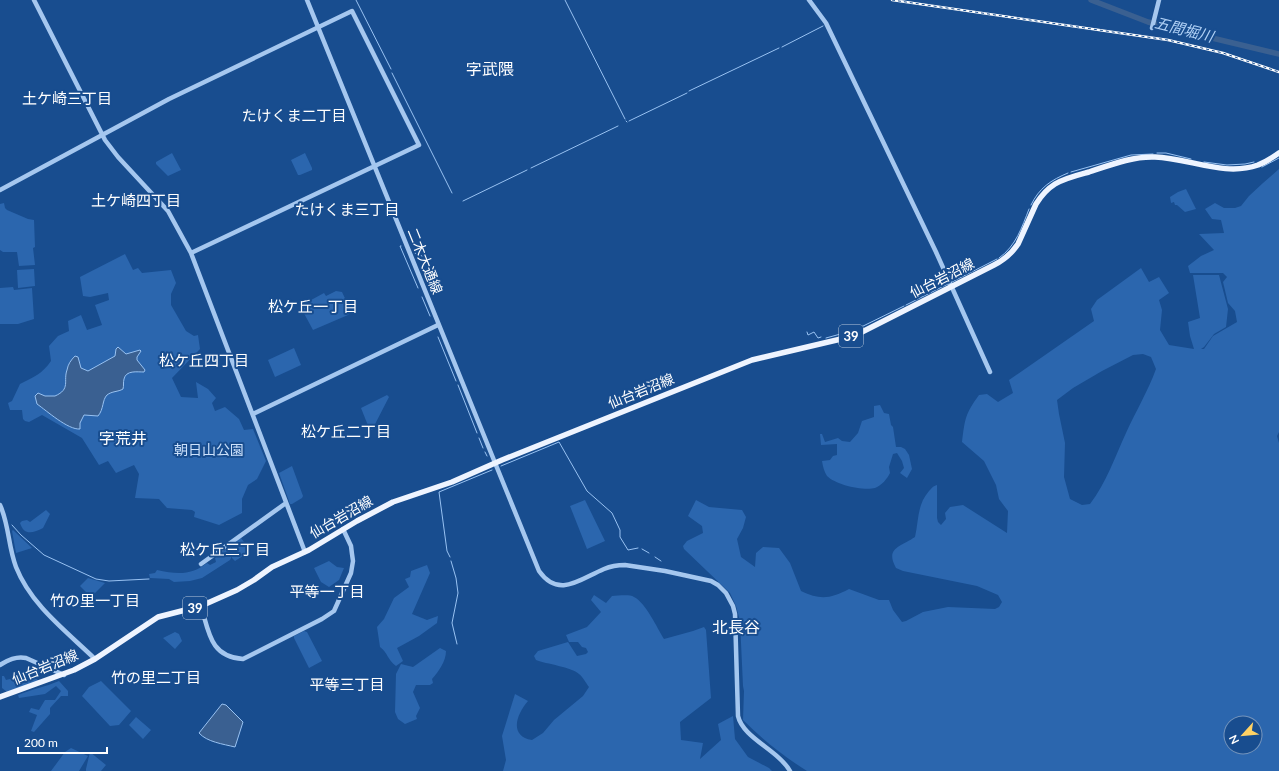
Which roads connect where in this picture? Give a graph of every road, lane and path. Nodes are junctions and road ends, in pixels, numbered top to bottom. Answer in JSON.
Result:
{"nodes":[{"id":1,"x":34,"y":0,"type":"edge"},
{"id":2,"x":307,"y":0,"type":"edge"},
{"id":3,"x":809,"y":0,"type":"edge"},
{"id":4,"x":1159,"y":0,"type":"edge"},
{"id":5,"x":318,"y":28,"type":"junction"},
{"id":6,"x":1152,"y":28,"type":"dead end"},
{"id":7,"x":102,"y":135,"type":"junction"},
{"id":8,"x":1279,"y":153,"type":"edge"},
{"id":9,"x":374,"y":166,"type":"junction"},
{"id":10,"x":0,"y":190,"type":"edge"},
{"id":11,"x":191,"y":253,"type":"junction"},
{"id":12,"x":952,"y":287,"type":"junction"},
{"id":13,"x":438,"y":325,"type":"junction"},
{"id":14,"x":990,"y":372,"type":"dead end"},
{"id":15,"x":253,"y":414,"type":"junction"},
{"id":16,"x":495,"y":463,"type":"junction"},
{"id":17,"x":286,"y":503,"type":"junction"},
{"id":18,"x":0,"y":504,"type":"edge"},
{"id":19,"x":343,"y":529,"type":"junction"},
{"id":20,"x":305,"y":552,"type":"junction"},
{"id":21,"x":202,"y":564,"type":"dead end"},
{"id":22,"x":200,"y":606,"type":"junction"},
{"id":23,"x":94,"y":659,"type":"junction"},
{"id":24,"x":0,"y":665,"type":"edge"},
{"id":25,"x":64,"y":675,"type":"junction"},
{"id":26,"x":0,"y":697,"type":"edge"},
{"id":27,"x":790,"y":771,"type":"edge"}],
"edges":[{"from":1,"to":7,"type":"street"},
{"from":2,"to":5,"type":"street","name":"二木大通線"},
{"from":3,"to":12,"type":"street"},
{"from":4,"to":6,"type":"street"},
{"from":5,"to":7,"type":"street"},
{"from":5,"to":9,"type":"street","name":"二木大通線"},
{"from":5,"to":9,"type":"street"},
{"from":7,"to":10,"type":"street"},
{"from":7,"to":11,"type":"street"},
{"from":8,"to":12,"type":"main road","name":"仙台岩沼線","number":"39"},
{"from":9,"to":11,"type":"street"},
{"from":9,"to":13,"type":"street","name":"二木大通線"},
{"from":11,"to":15,"type":"street"},
{"from":12,"to":14,"type":"street"},
{"from":12,"to":16,"type":"main road","name":"仙台岩沼線","number":"39"},
{"from":13,"to":15,"type":"street"},
{"from":13,"to":16,"type":"street","name":"二木大通線"},
{"from":15,"to":17,"type":"street"},
{"from":16,"to":19,"type":"main road","name":"仙台岩沼線","number":"39"},
{"from":16,"to":27,"type":"street","name":"二木大通線"},
{"from":17,"to":20,"type":"street"},
{"from":17,"to":21,"type":"street"},
{"from":18,"to":23,"type":"street"},
{"from":19,"to":20,"type":"main road","name":"仙台岩沼線","number":"39"},
{"from":19,"to":22,"type":"street"},
{"from":20,"to":22,"type":"main road","name":"仙台岩沼線","number":"39"},
{"from":22,"to":23,"type":"main road","name":"仙台岩沼線","number":"39"},
{"from":23,"to":25,"type":"main road","name":"仙台岩沼線","number":"39"},
{"from":24,"to":25,"type":"street"},
{"from":25,"to":26,"type":"main road","name":"仙台岩沼線","number":"39"}]}
